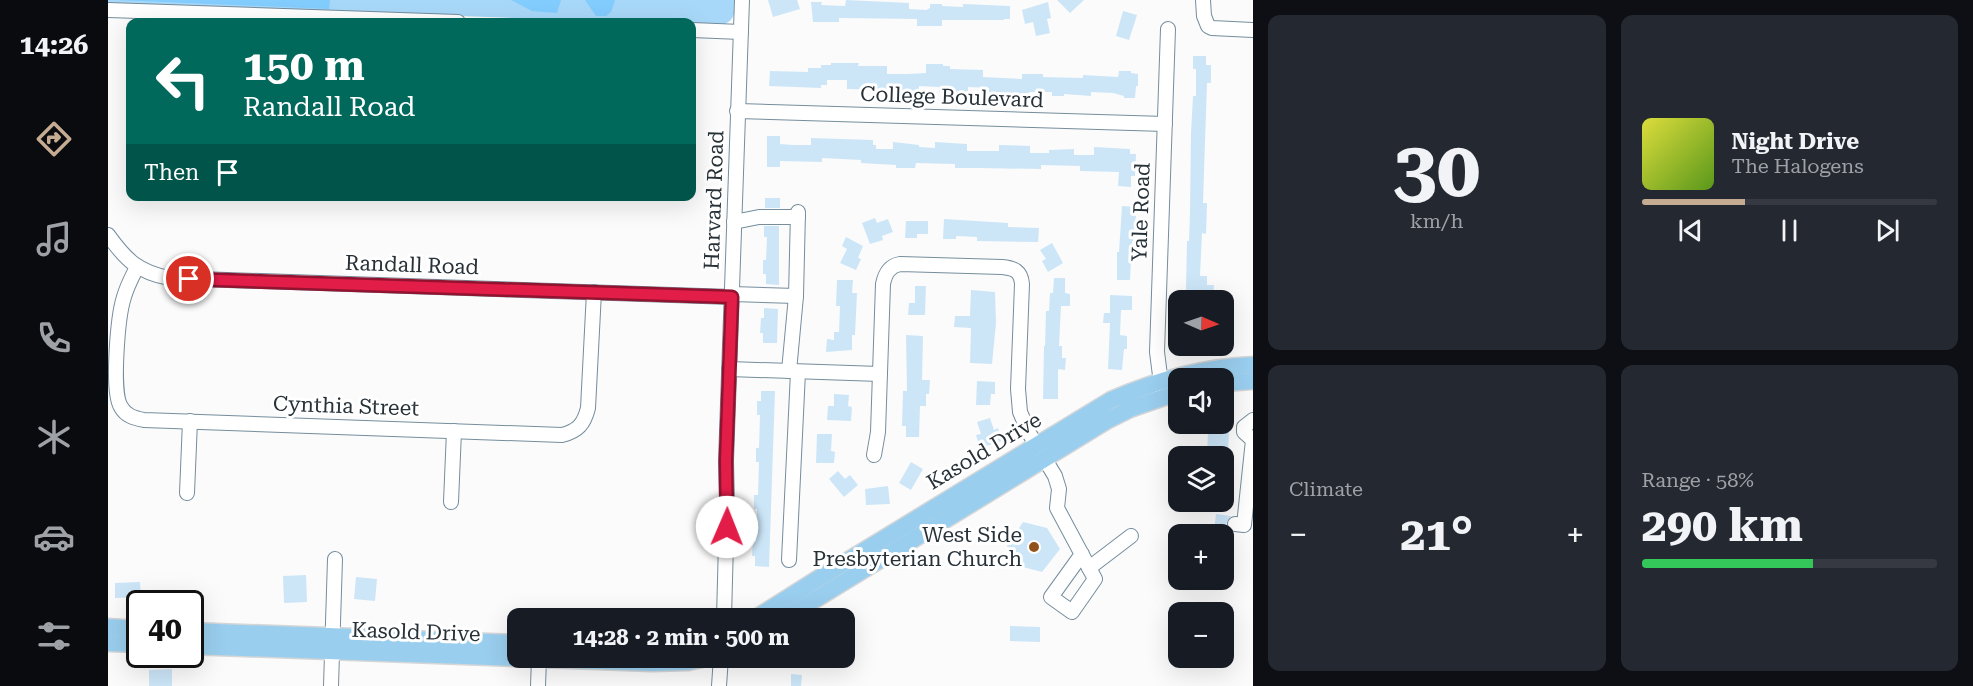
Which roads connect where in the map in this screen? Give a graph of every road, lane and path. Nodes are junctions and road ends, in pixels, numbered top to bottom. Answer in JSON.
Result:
{"nodes":[{"id":1,"x":742,"y":0,"type":"edge"},
{"id":2,"x":1203,"y":0,"type":"edge"},
{"id":3,"x":108,"y":10,"type":"edge"},
{"id":4,"x":288,"y":18,"type":"edge"},
{"id":5,"x":1168,"y":29,"type":"dead end"},
{"id":6,"x":696,"y":30,"type":"edge"},
{"id":7,"x":1253,"y":30,"type":"edge"},
{"id":8,"x":741,"y":32,"type":"junction"},
{"id":9,"x":737,"y":111,"type":"junction"},
{"id":10,"x":1165,"y":124,"type":"junction"},
{"id":11,"x":734,"y":222,"type":"junction"},
{"id":12,"x":108,"y":235,"type":"edge"},
{"id":13,"x":137,"y":267,"type":"junction"},
{"id":14,"x":594,"y":292,"type":"junction"},
{"id":15,"x":732,"y":296,"type":"junction"},
{"id":16,"x":796,"y":296,"type":"junction"},
{"id":17,"x":1253,"y":365,"type":"edge"},
{"id":18,"x":729,"y":369,"type":"junction"},
{"id":19,"x":793,"y":371,"type":"junction"},
{"id":20,"x":880,"y":374,"type":"junction"},
{"id":21,"x":1253,"y":381,"type":"edge"},
{"id":22,"x":1234,"y":382,"type":"edge"},
{"id":23,"x":1167,"y":389,"type":"edge"},
{"id":24,"x":1253,"y":420,"type":"edge"},
{"id":25,"x":190,"y":422,"type":"junction"},
{"id":26,"x":454,"y":431,"type":"junction"},
{"id":27,"x":1040,"y":452,"type":"junction"},
{"id":28,"x":874,"y":455,"type":"dead end"},
{"id":29,"x":187,"y":493,"type":"dead end"},
{"id":30,"x":451,"y":502,"type":"dead end"},
{"id":31,"x":1249,"y":511,"type":"edge"},
{"id":32,"x":1235,"y":524,"type":"dead end"},
{"id":33,"x":1131,"y":536,"type":"dead end"},
{"id":34,"x":1082,"y":554,"type":"junction"},
{"id":35,"x":336,"y":559,"type":"dead end"},
{"id":36,"x":789,"y":560,"type":"dead end"},
{"id":37,"x":1089,"y":568,"type":"junction"},
{"id":38,"x":724,"y":608,"type":"edge"},
{"id":39,"x":773,"y":608,"type":"edge"},
{"id":40,"x":800,"y":608,"type":"edge"},
{"id":41,"x":108,"y":627,"type":"edge"},
{"id":42,"x":126,"y":628,"type":"edge"},
{"id":43,"x":204,"y":632,"type":"edge"},
{"id":44,"x":108,"y":643,"type":"edge"},
{"id":45,"x":507,"y":643,"type":"edge"},
{"id":46,"x":126,"y":644,"type":"edge"},
{"id":47,"x":332,"y":644,"type":"junction"},
{"id":48,"x":204,"y":646,"type":"edge"},
{"id":49,"x":507,"y":657,"type":"edge"},
{"id":50,"x":539,"y":668,"type":"edge"},
{"id":51,"x":720,"y":668,"type":"edge"},
{"id":52,"x":331,"y":686,"type":"edge"},
{"id":53,"x":538,"y":686,"type":"edge"},
{"id":54,"x":719,"y":686,"type":"edge"}],
"edges":[{"from":1,"to":8,"type":"street","name":"Harvard Road"},
{"from":2,"to":7,"type":"street"},
{"from":3,"to":4,"type":"street"},
{"from":5,"to":10,"type":"street","name":"Yale Road"},
{"from":6,"to":8,"type":"street"},
{"from":8,"to":9,"type":"street","name":"Harvard Road"},
{"from":9,"to":10,"type":"street","name":"College Boulevard"},
{"from":9,"to":11,"type":"street","name":"Harvard Road"},
{"from":10,"to":23,"type":"street","name":"Yale Road"},
{"from":11,"to":15,"type":"street","name":"Harvard Road"},
{"from":11,"to":16,"type":"street"},
{"from":12,"to":13,"type":"street","name":"Randall Road"},
{"from":13,"to":14,"type":"street","name":"Randall Road"},
{"from":13,"to":25,"type":"street","name":"Cynthia Street"},
{"from":14,"to":15,"type":"street","name":"Randall Road"},
{"from":14,"to":26,"type":"street","name":"Cynthia Street"},
{"from":15,"to":16,"type":"street","name":"Randall Road"},
{"from":15,"to":18,"type":"street","name":"Harvard Road"},
{"from":16,"to":19,"type":"street"},
{"from":17,"to":23,"type":"main road","name":"Kasold Drive"},
{"from":18,"to":19,"type":"street"},
{"from":18,"to":38,"type":"street","name":"Harvard Road"},
{"from":19,"to":20,"type":"street"},
{"from":19,"to":36,"type":"street"},
{"from":20,"to":27,"type":"street"},
{"from":20,"to":28,"type":"street"},
{"from":21,"to":22,"type":"main road"},
{"from":23,"to":27,"type":"main road","name":"Kasold Drive"},
{"from":24,"to":31,"type":"street"},
{"from":25,"to":26,"type":"street","name":"Cynthia Street"},
{"from":25,"to":29,"type":"street"},
{"from":26,"to":30,"type":"street"},
{"from":27,"to":34,"type":"street"},
{"from":27,"to":39,"type":"main road","name":"Kasold Drive"},
{"from":27,"to":40,"type":"main road","name":"Kasold Drive"},
{"from":31,"to":32,"type":"street"},
{"from":33,"to":37,"type":"street"},
{"from":34,"to":37,"type":"street"},
{"from":34,"to":37,"type":"street"},
{"from":35,"to":47,"type":"street"},
{"from":41,"to":42,"type":"main road"},
{"from":43,"to":47,"type":"main road","name":"Kasold Drive"},
{"from":44,"to":46,"type":"main road"},
{"from":45,"to":47,"type":"main road","name":"Kasold Drive"},
{"from":47,"to":48,"type":"main road","name":"Kasold Drive"},
{"from":47,"to":49,"type":"main road","name":"Kasold Drive"},
{"from":47,"to":52,"type":"street"},
{"from":50,"to":53,"type":"street"},
{"from":51,"to":54,"type":"street"}]}
